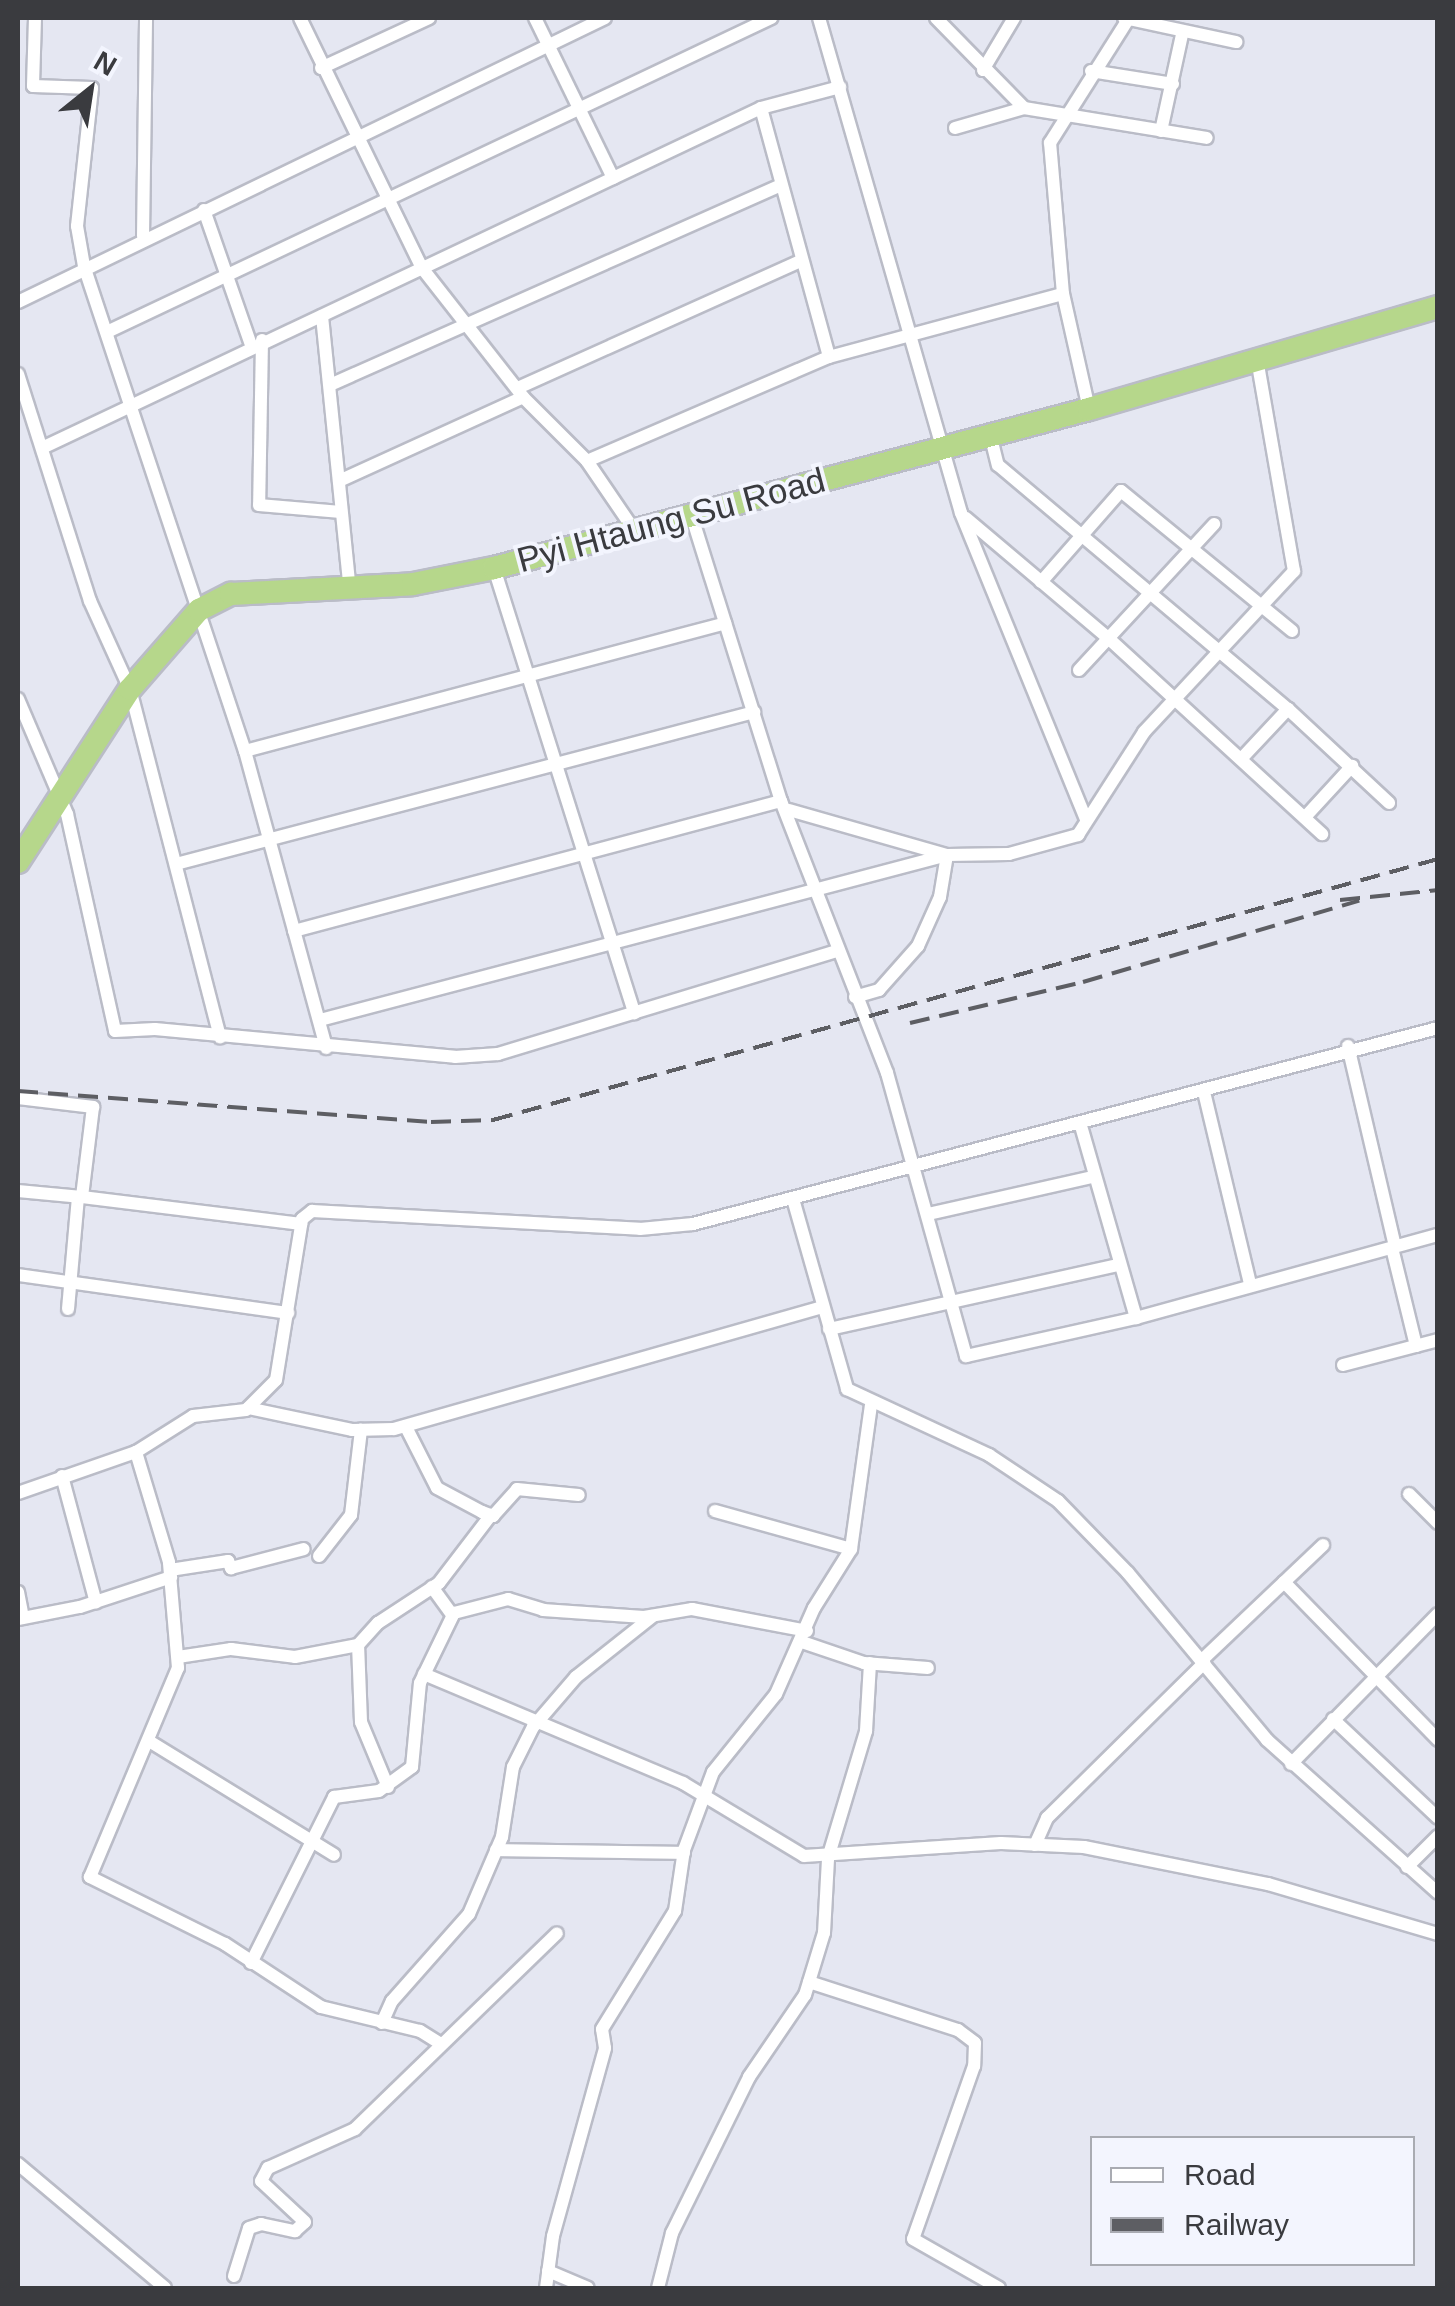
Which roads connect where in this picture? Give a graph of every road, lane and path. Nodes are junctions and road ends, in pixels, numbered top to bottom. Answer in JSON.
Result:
{"nodes":[{"id":1,"x":35,"y":18,"type":"edge"},
{"id":2,"x":146,"y":18,"type":"edge"},
{"id":3,"x":300,"y":18,"type":"edge"},
{"id":4,"x":429,"y":18,"type":"edge"},
{"id":5,"x":535,"y":18,"type":"edge"},
{"id":6,"x":605,"y":18,"type":"edge"},
{"id":7,"x":772,"y":18,"type":"edge"},
{"id":8,"x":819,"y":18,"type":"edge"},
{"id":9,"x":936,"y":18,"type":"edge"},
{"id":10,"x":1014,"y":18,"type":"edge"},
{"id":11,"x":1127,"y":18,"type":"edge"},
{"id":12,"x":1182,"y":35,"type":"junction"},
{"id":13,"x":1236,"y":42,"type":"dead end"},
{"id":14,"x":547,"y":45,"type":"junction"},
{"id":15,"x":322,"y":68,"type":"junction"},
{"id":16,"x":984,"y":70,"type":"junction"},
{"id":17,"x":1091,"y":71,"type":"junction"},
{"id":18,"x":1174,"y":84,"type":"junction"},
{"id":19,"x":840,"y":88,"type":"junction"},
{"id":20,"x":760,"y":108,"type":"junction"},
{"id":21,"x":1024,"y":108,"type":"junction"},
{"id":22,"x":581,"y":110,"type":"junction"},
{"id":23,"x":1066,"y":117,"type":"junction"},
{"id":24,"x":955,"y":128,"type":"dead end"},
{"id":25,"x":1161,"y":131,"type":"junction"},
{"id":26,"x":358,"y":137,"type":"junction"},
{"id":27,"x":1208,"y":138,"type":"dead end"},
{"id":28,"x":613,"y":178,"type":"junction"},
{"id":29,"x":778,"y":186,"type":"junction"},
{"id":30,"x":388,"y":201,"type":"junction"},
{"id":31,"x":204,"y":210,"type":"junction"},
{"id":32,"x":143,"y":236,"type":"junction"},
{"id":33,"x":801,"y":262,"type":"junction"},
{"id":34,"x":84,"y":266,"type":"junction"},
{"id":35,"x":422,"y":268,"type":"junction"},
{"id":36,"x":224,"y":278,"type":"junction"},
{"id":37,"x":1064,"y":294,"type":"junction"},
{"id":38,"x":18,"y":302,"type":"edge"},
{"id":39,"x":1438,"y":307,"type":"edge"},
{"id":40,"x":322,"y":316,"type":"junction"},
{"id":41,"x":464,"y":326,"type":"junction"},
{"id":42,"x":107,"y":332,"type":"junction"},
{"id":43,"x":906,"y":333,"type":"junction"},
{"id":44,"x":257,"y":344,"type":"junction"},
{"id":45,"x":829,"y":358,"type":"junction"},
{"id":46,"x":1257,"y":358,"type":"junction"},
{"id":47,"x":18,"y":374,"type":"edge"},
{"id":48,"x":330,"y":386,"type":"junction"},
{"id":49,"x":522,"y":392,"type":"junction"},
{"id":50,"x":130,"y":402,"type":"junction"},
{"id":51,"x":1089,"y":409,"type":"junction"},
{"id":52,"x":990,"y":434,"type":"junction"},
{"id":53,"x":942,"y":446,"type":"junction"},
{"id":54,"x":42,"y":448,"type":"junction"},
{"id":55,"x":587,"y":461,"type":"junction"},
{"id":56,"x":338,"y":480,"type":"junction"},
{"id":57,"x":340,"y":512,"type":"junction"},
{"id":58,"x":960,"y":513,"type":"junction"},
{"id":59,"x":691,"y":514,"type":"junction"},
{"id":60,"x":1214,"y":524,"type":"dead end"},
{"id":61,"x":634,"y":530,"type":"junction"},
{"id":62,"x":1080,"y":535,"type":"junction"},
{"id":63,"x":1189,"y":550,"type":"junction"},
{"id":64,"x":494,"y":568,"type":"junction"},
{"id":65,"x":1041,"y":582,"type":"junction"},
{"id":66,"x":350,"y":584,"type":"junction"},
{"id":67,"x":1150,"y":594,"type":"junction"},
{"id":68,"x":1259,"y":605,"type":"junction"},
{"id":69,"x":199,"y":610,"type":"junction"},
{"id":70,"x":725,"y":623,"type":"junction"},
{"id":71,"x":1292,"y":631,"type":"dead end"},
{"id":72,"x":1108,"y":637,"type":"junction"},
{"id":73,"x":1216,"y":651,"type":"junction"},
{"id":74,"x":1079,"y":670,"type":"dead end"},
{"id":75,"x":524,"y":672,"type":"junction"},
{"id":76,"x":130,"y":689,"type":"junction"},
{"id":77,"x":1175,"y":698,"type":"junction"},
{"id":78,"x":18,"y":699,"type":"edge"},
{"id":79,"x":1288,"y":709,"type":"junction"},
{"id":80,"x":754,"y":712,"type":"junction"},
{"id":81,"x":244,"y":751,"type":"junction"},
{"id":82,"x":1241,"y":759,"type":"junction"},
{"id":83,"x":552,"y":765,"type":"junction"},
{"id":84,"x":1352,"y":766,"type":"junction"},
{"id":85,"x":57,"y":800,"type":"junction"},
{"id":86,"x":1389,"y":803,"type":"dead end"},
{"id":87,"x":785,"y":806,"type":"junction"},
{"id":88,"x":1308,"y":815,"type":"junction"},
{"id":89,"x":1086,"y":820,"type":"junction"},
{"id":90,"x":1322,"y":834,"type":"dead end"},
{"id":91,"x":270,"y":840,"type":"junction"},
{"id":92,"x":587,"y":853,"type":"junction"},
{"id":93,"x":947,"y":855,"type":"junction"},
{"id":94,"x":18,"y":862,"type":"edge"},
{"id":95,"x":176,"y":864,"type":"junction"},
{"id":96,"x":814,"y":891,"type":"junction"},
{"id":97,"x":294,"y":931,"type":"junction"},
{"id":98,"x":614,"y":945,"type":"junction"},
{"id":99,"x":837,"y":951,"type":"junction"},
{"id":100,"x":855,"y":997,"type":"junction"},
{"id":101,"x":634,"y":1013,"type":"junction"},
{"id":102,"x":320,"y":1020,"type":"junction"},
{"id":103,"x":1438,"y":1028,"type":"edge"},
{"id":104,"x":220,"y":1038,"type":"junction"},
{"id":105,"x":1348,"y":1046,"type":"junction"},
{"id":106,"x":326,"y":1048,"type":"junction"},
{"id":107,"x":1204,"y":1092,"type":"junction"},
{"id":108,"x":18,"y":1098,"type":"edge"},
{"id":109,"x":1082,"y":1126,"type":"junction"},
{"id":110,"x":916,"y":1167,"type":"junction"},
{"id":111,"x":1092,"y":1177,"type":"junction"},
{"id":112,"x":18,"y":1192,"type":"edge"},
{"id":113,"x":80,"y":1197,"type":"junction"},
{"id":114,"x":793,"y":1199,"type":"junction"},
{"id":115,"x":928,"y":1214,"type":"junction"},
{"id":116,"x":301,"y":1224,"type":"junction"},
{"id":117,"x":1438,"y":1236,"type":"edge"},
{"id":118,"x":1394,"y":1247,"type":"junction"},
{"id":119,"x":1118,"y":1266,"type":"junction"},
{"id":120,"x":18,"y":1275,"type":"edge"},
{"id":121,"x":72,"y":1282,"type":"junction"},
{"id":122,"x":1250,"y":1283,"type":"junction"},
{"id":123,"x":951,"y":1306,"type":"junction"},
{"id":124,"x":822,"y":1307,"type":"junction"},
{"id":125,"x":68,"y":1310,"type":"dead end"},
{"id":126,"x":288,"y":1312,"type":"junction"},
{"id":127,"x":1136,"y":1318,"type":"junction"},
{"id":128,"x":828,"y":1329,"type":"junction"},
{"id":129,"x":1438,"y":1340,"type":"edge"},
{"id":130,"x":1416,"y":1346,"type":"junction"},
{"id":131,"x":1343,"y":1365,"type":"dead end"},
{"id":132,"x":871,"y":1405,"type":"junction"},
{"id":133,"x":248,"y":1408,"type":"junction"},
{"id":134,"x":406,"y":1427,"type":"junction"},
{"id":135,"x":360,"y":1430,"type":"junction"},
{"id":136,"x":136,"y":1452,"type":"junction"},
{"id":137,"x":62,"y":1476,"type":"junction"},
{"id":138,"x":18,"y":1493,"type":"edge"},
{"id":139,"x":579,"y":1494,"type":"dead end"},
{"id":140,"x":1409,"y":1494,"type":"dead end"},
{"id":141,"x":715,"y":1511,"type":"dead end"},
{"id":142,"x":491,"y":1515,"type":"junction"},
{"id":143,"x":1438,"y":1523,"type":"edge"},
{"id":144,"x":1323,"y":1545,"type":"dead end"},
{"id":145,"x":304,"y":1549,"type":"dead end"},
{"id":146,"x":851,"y":1549,"type":"junction"},
{"id":147,"x":319,"y":1556,"type":"dead end"},
{"id":148,"x":170,"y":1574,"type":"junction"},
{"id":149,"x":1284,"y":1582,"type":"junction"},
{"id":150,"x":432,"y":1587,"type":"junction"},
{"id":151,"x":18,"y":1592,"type":"edge"},
{"id":152,"x":96,"y":1603,"type":"junction"},
{"id":153,"x":1438,"y":1614,"type":"edge"},
{"id":154,"x":452,"y":1615,"type":"junction"},
{"id":155,"x":655,"y":1615,"type":"junction"},
{"id":156,"x":20,"y":1618,"type":"edge"},
{"id":157,"x":804,"y":1637,"type":"junction"},
{"id":158,"x":358,"y":1645,"type":"junction"},
{"id":159,"x":178,"y":1656,"type":"junction"},
{"id":160,"x":1203,"y":1662,"type":"junction"},
{"id":161,"x":870,"y":1664,"type":"junction"},
{"id":162,"x":928,"y":1668,"type":"dead end"},
{"id":163,"x":424,"y":1674,"type":"junction"},
{"id":164,"x":1374,"y":1678,"type":"junction"},
{"id":165,"x":538,"y":1720,"type":"junction"},
{"id":166,"x":1333,"y":1720,"type":"junction"},
{"id":167,"x":1438,"y":1740,"type":"edge"},
{"id":168,"x":149,"y":1741,"type":"junction"},
{"id":169,"x":1292,"y":1764,"type":"junction"},
{"id":170,"x":388,"y":1787,"type":"junction"},
{"id":171,"x":706,"y":1795,"type":"junction"},
{"id":172,"x":1438,"y":1818,"type":"edge"},
{"id":173,"x":1438,"y":1836,"type":"edge"},
{"id":174,"x":310,"y":1840,"type":"junction"},
{"id":175,"x":1035,"y":1845,"type":"junction"},
{"id":176,"x":496,"y":1850,"type":"junction"},
{"id":177,"x":684,"y":1853,"type":"junction"},
{"id":178,"x":334,"y":1854,"type":"dead end"},
{"id":179,"x":828,"y":1858,"type":"junction"},
{"id":180,"x":1408,"y":1867,"type":"junction"},
{"id":181,"x":1438,"y":1893,"type":"edge"},
{"id":182,"x":557,"y":1933,"type":"dead end"},
{"id":183,"x":1438,"y":1934,"type":"edge"},
{"id":184,"x":250,"y":1962,"type":"junction"},
{"id":185,"x":809,"y":1982,"type":"junction"},
{"id":186,"x":382,"y":2023,"type":"junction"},
{"id":187,"x":441,"y":2044,"type":"junction"},
{"id":188,"x":18,"y":2164,"type":"edge"},
{"id":189,"x":548,"y":2271,"type":"junction"},
{"id":190,"x":234,"y":2276,"type":"dead end"},
{"id":191,"x":165,"y":2288,"type":"edge"},
{"id":192,"x":546,"y":2288,"type":"edge"},
{"id":193,"x":586,"y":2288,"type":"edge"},
{"id":194,"x":658,"y":2288,"type":"edge"},
{"id":195,"x":999,"y":2288,"type":"edge"}],
"edges":[{"from":1,"to":34,"type":"street"},
{"from":2,"to":32,"type":"street"},
{"from":3,"to":15,"type":"street"},
{"from":4,"to":15,"type":"street"},
{"from":5,"to":14,"type":"street"},
{"from":6,"to":14,"type":"street"},
{"from":7,"to":22,"type":"street"},
{"from":8,"to":19,"type":"street"},
{"from":9,"to":16,"type":"street"},
{"from":10,"to":16,"type":"street"},
{"from":11,"to":12,"type":"street"},
{"from":11,"to":17,"type":"street"},
{"from":12,"to":13,"type":"street"},
{"from":12,"to":18,"type":"street"},
{"from":14,"to":22,"type":"street"},
{"from":14,"to":26,"type":"street"},
{"from":15,"to":26,"type":"street"},
{"from":16,"to":21,"type":"street"},
{"from":17,"to":18,"type":"street"},
{"from":17,"to":23,"type":"street"},
{"from":18,"to":25,"type":"street"},
{"from":19,"to":20,"type":"street"},
{"from":19,"to":43,"type":"street"},
{"from":20,"to":28,"type":"street"},
{"from":20,"to":29,"type":"street"},
{"from":21,"to":23,"type":"street"},
{"from":21,"to":24,"type":"street"},
{"from":22,"to":28,"type":"street"},
{"from":22,"to":30,"type":"street"},
{"from":23,"to":25,"type":"street"},
{"from":23,"to":37,"type":"street"},
{"from":25,"to":27,"type":"street"},
{"from":26,"to":30,"type":"street"},
{"from":26,"to":31,"type":"street"},
{"from":28,"to":35,"type":"street"},
{"from":29,"to":33,"type":"street"},
{"from":29,"to":41,"type":"street"},
{"from":30,"to":35,"type":"street"},
{"from":30,"to":36,"type":"street"},
{"from":31,"to":32,"type":"street"},
{"from":31,"to":36,"type":"street"},
{"from":32,"to":34,"type":"street"},
{"from":33,"to":45,"type":"street"},
{"from":33,"to":49,"type":"street"},
{"from":34,"to":38,"type":"street"},
{"from":34,"to":42,"type":"street"},
{"from":35,"to":40,"type":"street"},
{"from":35,"to":41,"type":"street"},
{"from":36,"to":42,"type":"street"},
{"from":36,"to":44,"type":"street"},
{"from":37,"to":43,"type":"street"},
{"from":37,"to":51,"type":"street"},
{"from":39,"to":46,"type":"highway","name":"Pyi Htaung Su Road"},
{"from":40,"to":44,"type":"street"},
{"from":40,"to":48,"type":"street"},
{"from":41,"to":48,"type":"street"},
{"from":41,"to":49,"type":"street"},
{"from":42,"to":50,"type":"street"},
{"from":43,"to":45,"type":"street"},
{"from":43,"to":53,"type":"street"},
{"from":44,"to":50,"type":"street"},
{"from":44,"to":57,"type":"street"},
{"from":45,"to":55,"type":"street"},
{"from":46,"to":51,"type":"highway","name":"Pyi Htaung Su Road"},
{"from":46,"to":68,"type":"street"},
{"from":47,"to":54,"type":"street"},
{"from":48,"to":56,"type":"street"},
{"from":49,"to":55,"type":"street"},
{"from":49,"to":56,"type":"street"},
{"from":50,"to":54,"type":"street"},
{"from":50,"to":69,"type":"street"},
{"from":51,"to":52,"type":"highway","name":"Pyi Htaung Su Road"},
{"from":52,"to":53,"type":"highway","name":"Pyi Htaung Su Road"},
{"from":52,"to":62,"type":"street"},
{"from":53,"to":58,"type":"street"},
{"from":53,"to":59,"type":"highway","name":"Pyi Htaung Su Road"},
{"from":54,"to":76,"type":"street"},
{"from":55,"to":61,"type":"street"},
{"from":56,"to":57,"type":"street"},
{"from":57,"to":66,"type":"street"},
{"from":58,"to":65,"type":"street"},
{"from":58,"to":89,"type":"street"},
{"from":59,"to":61,"type":"highway","name":"Pyi Htaung Su Road"},
{"from":59,"to":70,"type":"street"},
{"from":60,"to":63,"type":"street"},
{"from":61,"to":64,"type":"highway","name":"Pyi Htaung Su Road"},
{"from":62,"to":63,"type":"street"},
{"from":62,"to":65,"type":"street"},
{"from":62,"to":67,"type":"street"},
{"from":63,"to":67,"type":"street"},
{"from":63,"to":68,"type":"street"},
{"from":64,"to":66,"type":"highway","name":"Pyi Htaung Su Road"},
{"from":64,"to":75,"type":"street"},
{"from":65,"to":72,"type":"street"},
{"from":66,"to":69,"type":"highway","name":"Pyi Htaung Su Road"},
{"from":67,"to":72,"type":"street"},
{"from":67,"to":73,"type":"street"},
{"from":68,"to":71,"type":"street"},
{"from":68,"to":73,"type":"street"},
{"from":69,"to":76,"type":"highway","name":"Pyi Htaung Su Road"},
{"from":69,"to":81,"type":"street"},
{"from":70,"to":75,"type":"street"},
{"from":70,"to":80,"type":"street"},
{"from":72,"to":74,"type":"street"},
{"from":72,"to":77,"type":"street"},
{"from":73,"to":77,"type":"street"},
{"from":73,"to":79,"type":"street"},
{"from":75,"to":81,"type":"street"},
{"from":75,"to":83,"type":"street"},
{"from":76,"to":85,"type":"highway","name":"Pyi Htaung Su Road"},
{"from":76,"to":95,"type":"street"},
{"from":77,"to":82,"type":"street"},
{"from":77,"to":89,"type":"street"},
{"from":78,"to":85,"type":"street"},
{"from":79,"to":82,"type":"street"},
{"from":79,"to":84,"type":"street"},
{"from":80,"to":83,"type":"street"},
{"from":80,"to":87,"type":"street"},
{"from":81,"to":91,"type":"street"},
{"from":82,"to":88,"type":"street"},
{"from":83,"to":91,"type":"street"},
{"from":83,"to":92,"type":"street"},
{"from":84,"to":86,"type":"street"},
{"from":84,"to":88,"type":"street"},
{"from":85,"to":94,"type":"highway","name":"Pyi Htaung Su Road"},
{"from":85,"to":104,"type":"street"},
{"from":87,"to":92,"type":"street"},
{"from":87,"to":93,"type":"street"},
{"from":87,"to":96,"type":"street"},
{"from":88,"to":90,"type":"street"},
{"from":89,"to":93,"type":"street"},
{"from":91,"to":95,"type":"street"},
{"from":91,"to":97,"type":"street"},
{"from":92,"to":97,"type":"street"},
{"from":92,"to":98,"type":"street"},
{"from":93,"to":96,"type":"street"},
{"from":93,"to":100,"type":"street"},
{"from":95,"to":104,"type":"street"},
{"from":96,"to":98,"type":"street"},
{"from":96,"to":99,"type":"street"},
{"from":97,"to":102,"type":"street"},
{"from":98,"to":101,"type":"street"},
{"from":98,"to":102,"type":"street"},
{"from":99,"to":100,"type":"street"},
{"from":99,"to":101,"type":"street"},
{"from":100,"to":110,"type":"street"},
{"from":101,"to":106,"type":"street"},
{"from":102,"to":106,"type":"street"},
{"from":103,"to":105,"type":"street"},
{"from":104,"to":106,"type":"street"},
{"from":105,"to":107,"type":"street"},
{"from":105,"to":118,"type":"street"},
{"from":107,"to":109,"type":"street"},
{"from":107,"to":122,"type":"street"},
{"from":108,"to":113,"type":"street"},
{"from":109,"to":110,"type":"street"},
{"from":109,"to":111,"type":"street"},
{"from":110,"to":114,"type":"street"},
{"from":110,"to":115,"type":"street"},
{"from":111,"to":115,"type":"street"},
{"from":111,"to":119,"type":"street"},
{"from":112,"to":113,"type":"street"},
{"from":113,"to":116,"type":"street"},
{"from":113,"to":121,"type":"street"},
{"from":114,"to":116,"type":"street"},
{"from":114,"to":124,"type":"street"},
{"from":115,"to":123,"type":"street"},
{"from":116,"to":126,"type":"street"},
{"from":117,"to":118,"type":"street"},
{"from":118,"to":122,"type":"street"},
{"from":118,"to":130,"type":"street"},
{"from":119,"to":123,"type":"street"},
{"from":119,"to":127,"type":"street"},
{"from":120,"to":121,"type":"street"},
{"from":121,"to":125,"type":"street"},
{"from":121,"to":126,"type":"street"},
{"from":122,"to":127,"type":"street"},
{"from":123,"to":127,"type":"street"},
{"from":123,"to":128,"type":"street"},
{"from":124,"to":128,"type":"street"},
{"from":124,"to":134,"type":"street"},
{"from":126,"to":133,"type":"street"},
{"from":128,"to":132,"type":"street"},
{"from":129,"to":130,"type":"street"},
{"from":130,"to":131,"type":"street"},
{"from":132,"to":146,"type":"street"},
{"from":132,"to":160,"type":"street"},
{"from":133,"to":135,"type":"street"},
{"from":133,"to":136,"type":"street"},
{"from":134,"to":135,"type":"street"},
{"from":134,"to":142,"type":"street"},
{"from":135,"to":147,"type":"street"},
{"from":136,"to":137,"type":"street"},
{"from":136,"to":148,"type":"street"},
{"from":137,"to":138,"type":"street"},
{"from":137,"to":152,"type":"street"},
{"from":139,"to":142,"type":"street"},
{"from":140,"to":143,"type":"street"},
{"from":141,"to":146,"type":"street"},
{"from":142,"to":150,"type":"street"},
{"from":144,"to":149,"type":"street"},
{"from":145,"to":148,"type":"street"},
{"from":146,"to":157,"type":"street"},
{"from":148,"to":152,"type":"street"},
{"from":148,"to":159,"type":"street"},
{"from":149,"to":160,"type":"street"},
{"from":149,"to":164,"type":"street"},
{"from":150,"to":154,"type":"street"},
{"from":150,"to":158,"type":"street"},
{"from":151,"to":156,"type":"street"},
{"from":152,"to":156,"type":"street"},
{"from":153,"to":164,"type":"street"},
{"from":154,"to":155,"type":"street"},
{"from":154,"to":163,"type":"street"},
{"from":155,"to":157,"type":"street"},
{"from":155,"to":165,"type":"street"},
{"from":157,"to":161,"type":"street"},
{"from":157,"to":171,"type":"street"},
{"from":158,"to":159,"type":"street"},
{"from":158,"to":170,"type":"street"},
{"from":159,"to":168,"type":"street"},
{"from":160,"to":169,"type":"street"},
{"from":160,"to":175,"type":"street"},
{"from":161,"to":162,"type":"street"},
{"from":161,"to":179,"type":"street"},
{"from":163,"to":165,"type":"street"},
{"from":163,"to":170,"type":"street"},
{"from":164,"to":166,"type":"street"},
{"from":164,"to":167,"type":"street"},
{"from":165,"to":171,"type":"street"},
{"from":165,"to":176,"type":"street"},
{"from":166,"to":169,"type":"street"},
{"from":166,"to":172,"type":"street"},
{"from":168,"to":174,"type":"street"},
{"from":168,"to":184,"type":"street"},
{"from":169,"to":180,"type":"street"},
{"from":170,"to":174,"type":"street"},
{"from":171,"to":177,"type":"street"},
{"from":171,"to":179,"type":"street"},
{"from":173,"to":180,"type":"street"},
{"from":174,"to":178,"type":"street"},
{"from":174,"to":184,"type":"street"},
{"from":175,"to":179,"type":"street"},
{"from":175,"to":183,"type":"street"},
{"from":176,"to":177,"type":"street"},
{"from":176,"to":186,"type":"street"},
{"from":177,"to":189,"type":"street"},
{"from":179,"to":185,"type":"street"},
{"from":180,"to":181,"type":"street"},
{"from":182,"to":187,"type":"street"},
{"from":184,"to":186,"type":"street"},
{"from":185,"to":194,"type":"street"},
{"from":185,"to":195,"type":"street"},
{"from":186,"to":187,"type":"street"},
{"from":187,"to":190,"type":"street"},
{"from":188,"to":191,"type":"street"},
{"from":189,"to":192,"type":"street"},
{"from":189,"to":193,"type":"street"}]}
